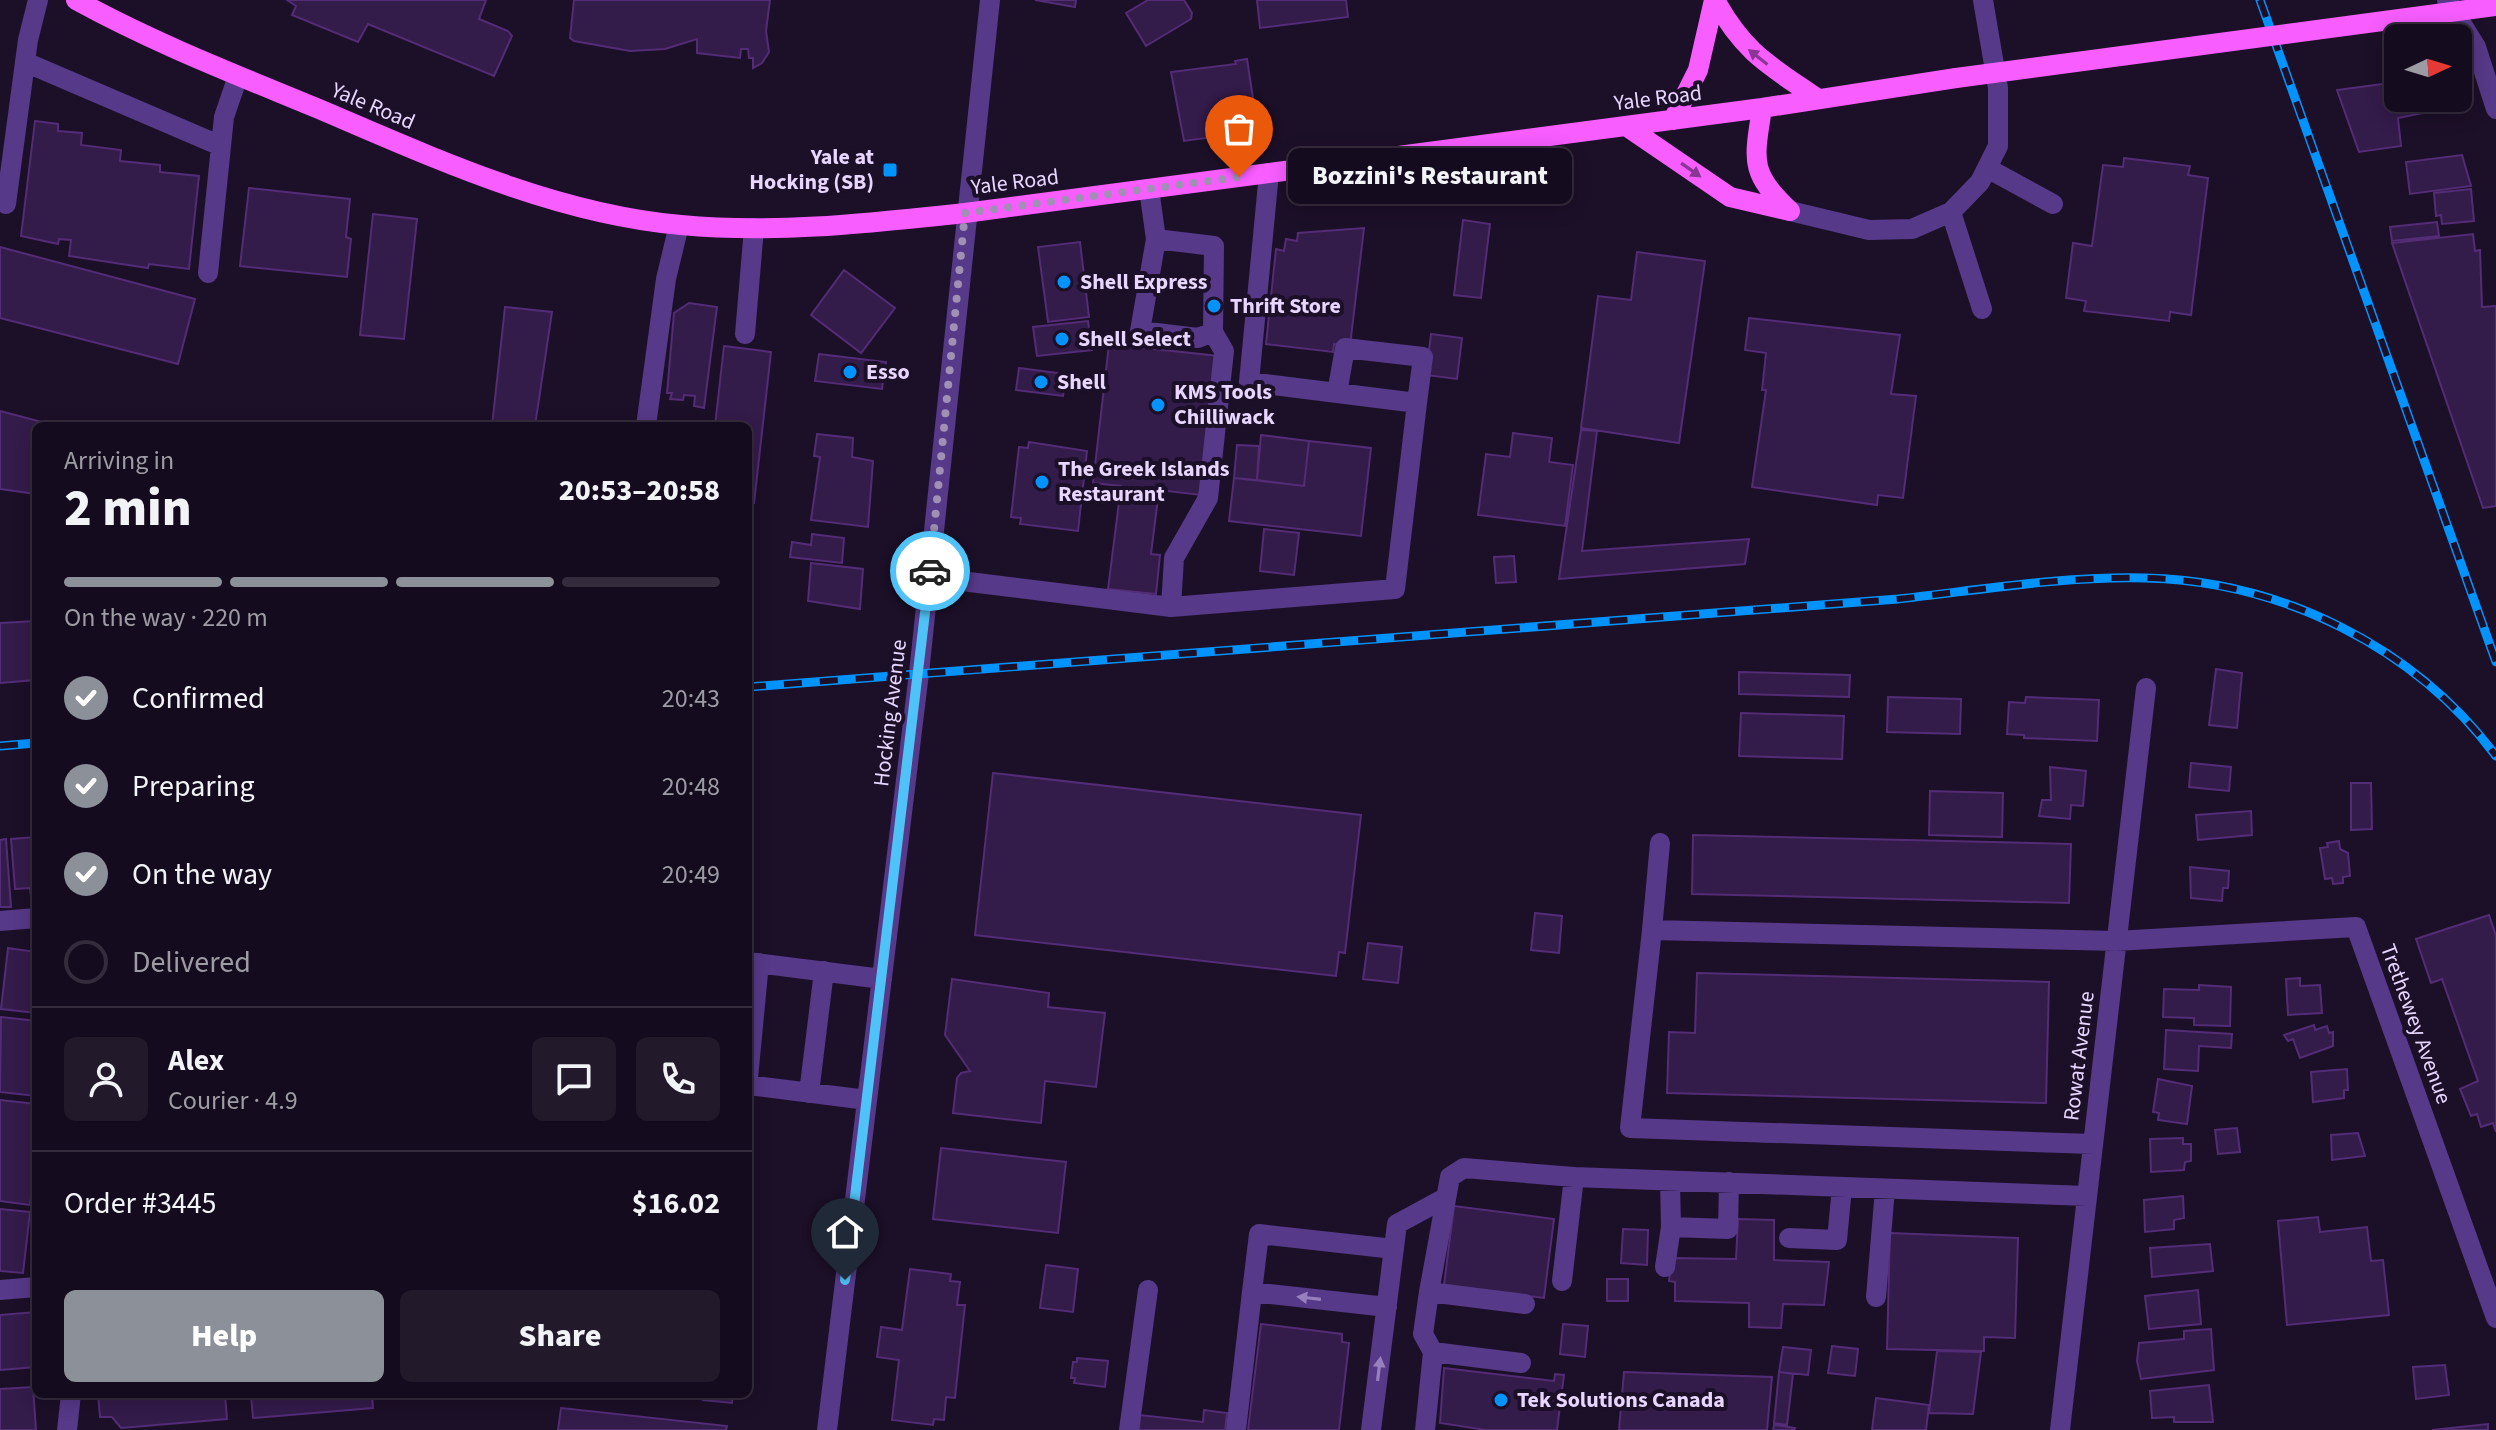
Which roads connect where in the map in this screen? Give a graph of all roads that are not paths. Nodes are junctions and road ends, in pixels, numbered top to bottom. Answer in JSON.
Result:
{"nodes":[{"id":1,"x":38,"y":0,"type":"edge"},
{"id":2,"x":76,"y":0,"type":"edge"},
{"id":3,"x":990,"y":0,"type":"edge"},
{"id":4,"x":1714,"y":0,"type":"edge"},
{"id":5,"x":1983,"y":0,"type":"edge"},
{"id":6,"x":2447,"y":0,"type":"edge"},
{"id":7,"x":2496,"y":6,"type":"edge"},
{"id":8,"x":25,"y":62,"type":"junction"},
{"id":9,"x":238,"y":76,"type":"junction"},
{"id":10,"x":1818,"y":99,"type":"junction"},
{"id":11,"x":1762,"y":108,"type":"junction"},
{"id":12,"x":2496,"y":109,"type":"edge"},
{"id":13,"x":1673,"y":120,"type":"junction"},
{"id":14,"x":1626,"y":126,"type":"junction"},
{"id":15,"x":221,"y":146,"type":"junction"},
{"id":16,"x":1987,"y":168,"type":"junction"},
{"id":17,"x":1269,"y":173,"type":"junction"},
{"id":18,"x":1149,"y":189,"type":"junction"},
{"id":19,"x":6,"y":204,"type":"dead end"},
{"id":20,"x":2053,"y":204,"type":"dead end"},
{"id":21,"x":1790,"y":211,"type":"junction"},
{"id":22,"x":1951,"y":212,"type":"junction"},
{"id":23,"x":965,"y":213,"type":"junction"},
{"id":24,"x":679,"y":225,"type":"junction"},
{"id":25,"x":754,"y":228,"type":"junction"},
{"id":26,"x":1156,"y":239,"type":"junction"},
{"id":27,"x":208,"y":273,"type":"dead end"},
{"id":28,"x":1982,"y":309,"type":"dead end"},
{"id":29,"x":1213,"y":332,"type":"junction"},
{"id":30,"x":745,"y":334,"type":"dead end"},
{"id":31,"x":1337,"y":393,"type":"junction"},
{"id":32,"x":1417,"y":403,"type":"junction"},
{"id":33,"x":647,"y":422,"type":"edge"},
{"id":34,"x":929,"y":577,"type":"junction"},
{"id":35,"x":1171,"y":607,"type":"junction"},
{"id":36,"x":2146,"y":688,"type":"dead end"},
{"id":37,"x":1660,"y":843,"type":"dead end"},
{"id":38,"x":32,"y":918,"type":"edge"},
{"id":39,"x":0,"y":921,"type":"edge"},
{"id":40,"x":1652,"y":930,"type":"junction"},
{"id":41,"x":2116,"y":941,"type":"junction"},
{"id":42,"x":753,"y":963,"type":"edge"},
{"id":43,"x":824,"y":971,"type":"junction"},
{"id":44,"x":882,"y":979,"type":"junction"},
{"id":45,"x":752,"y":986,"type":"edge"},
{"id":46,"x":752,"y":1086,"type":"edge"},
{"id":47,"x":809,"y":1093,"type":"junction"},
{"id":48,"x":867,"y":1100,"type":"junction"},
{"id":49,"x":2093,"y":1144,"type":"junction"},
{"id":50,"x":1574,"y":1177,"type":"junction"},
{"id":51,"x":1670,"y":1181,"type":"junction"},
{"id":52,"x":1729,"y":1182,"type":"junction"},
{"id":53,"x":1842,"y":1187,"type":"junction"},
{"id":54,"x":1885,"y":1189,"type":"junction"},
{"id":55,"x":2087,"y":1196,"type":"junction"},
{"id":56,"x":1445,"y":1198,"type":"junction"},
{"id":57,"x":1671,"y":1227,"type":"junction"},
{"id":58,"x":1789,"y":1238,"type":"dead end"},
{"id":59,"x":1394,"y":1249,"type":"junction"},
{"id":60,"x":1665,"y":1267,"type":"dead end"},
{"id":61,"x":1562,"y":1281,"type":"dead end"},
{"id":62,"x":32,"y":1287,"type":"edge"},
{"id":63,"x":0,"y":1290,"type":"edge"},
{"id":64,"x":1148,"y":1290,"type":"dead end"},
{"id":65,"x":1252,"y":1292,"type":"junction"},
{"id":66,"x":1429,"y":1292,"type":"junction"},
{"id":67,"x":1876,"y":1297,"type":"dead end"},
{"id":68,"x":1525,"y":1304,"type":"dead end"},
{"id":69,"x":1387,"y":1307,"type":"junction"},
{"id":70,"x":2496,"y":1318,"type":"edge"},
{"id":71,"x":1433,"y":1352,"type":"junction"},
{"id":72,"x":1521,"y":1363,"type":"dead end"},
{"id":73,"x":71,"y":1398,"type":"edge"},
{"id":74,"x":67,"y":1430,"type":"edge"},
{"id":75,"x":827,"y":1430,"type":"edge"},
{"id":76,"x":1129,"y":1430,"type":"edge"},
{"id":77,"x":1236,"y":1430,"type":"edge"},
{"id":78,"x":1371,"y":1430,"type":"edge"},
{"id":79,"x":1425,"y":1430,"type":"edge"},
{"id":80,"x":2060,"y":1430,"type":"edge"}],
"edges":[{"from":1,"to":8,"type":"street"},
{"from":2,"to":9,"type":"main road","name":"Yale Road"},
{"from":3,"to":23,"type":"street","name":"Hocking Avenue"},
{"from":10,"to":4,"type":"main road","one_way":true},
{"from":4,"to":13,"type":"main road"},
{"from":5,"to":16,"type":"street"},
{"from":6,"to":12,"type":"street"},
{"from":7,"to":10,"type":"main road","name":"Yale Road","bridge":true},
{"from":8,"to":15,"type":"street"},
{"from":8,"to":19,"type":"street"},
{"from":9,"to":15,"type":"street"},
{"from":9,"to":24,"type":"main road","name":"Yale Road"},
{"from":10,"to":11,"type":"main road","name":"Yale Road"},
{"from":11,"to":13,"type":"main road","name":"Yale Road"},
{"from":11,"to":21,"type":"main road"},
{"from":13,"to":14,"type":"main road","name":"Yale Road"},
{"from":14,"to":17,"type":"main road","name":"Yale Road"},
{"from":14,"to":21,"type":"main road","one_way":true},
{"from":15,"to":27,"type":"street"},
{"from":16,"to":20,"type":"street"},
{"from":16,"to":22,"type":"street"},
{"from":17,"to":18,"type":"main road","name":"Yale Road"},
{"from":17,"to":31,"type":"street"},
{"from":18,"to":23,"type":"main road","name":"Yale Road"},
{"from":18,"to":26,"type":"street"},
{"from":21,"to":22,"type":"street"},
{"from":22,"to":28,"type":"street"},
{"from":23,"to":25,"type":"main road","name":"Yale Road"},
{"from":23,"to":34,"type":"street","name":"Hocking Avenue"},
{"from":24,"to":25,"type":"main road","name":"Yale Road"},
{"from":24,"to":33,"type":"street"},
{"from":25,"to":30,"type":"street"},
{"from":26,"to":29,"type":"street"},
{"from":26,"to":29,"type":"street"},
{"from":29,"to":35,"type":"street"},
{"from":31,"to":32,"type":"street"},
{"from":31,"to":32,"type":"street"},
{"from":32,"to":35,"type":"street"},
{"from":34,"to":35,"type":"street"},
{"from":34,"to":44,"type":"street","name":"Hocking Avenue"},
{"from":36,"to":41,"type":"street","name":"Rowat Avenue"},
{"from":37,"to":40,"type":"street"},
{"from":38,"to":39,"type":"street"},
{"from":40,"to":41,"type":"street"},
{"from":40,"to":49,"type":"street"},
{"from":41,"to":49,"type":"street","name":"Rowat Avenue"},
{"from":41,"to":70,"type":"street","name":"Trethewey Avenue"},
{"from":42,"to":43,"type":"street"},
{"from":42,"to":45,"type":"street"},
{"from":43,"to":44,"type":"street"},
{"from":43,"to":47,"type":"street"},
{"from":44,"to":48,"type":"street","name":"Hocking Avenue"},
{"from":46,"to":47,"type":"street"},
{"from":47,"to":48,"type":"street"},
{"from":48,"to":75,"type":"street","name":"Hocking Avenue"},
{"from":49,"to":55,"type":"street","name":"Rowat Avenue"},
{"from":50,"to":51,"type":"street"},
{"from":50,"to":56,"type":"street"},
{"from":50,"to":61,"type":"street"},
{"from":51,"to":52,"type":"street"},
{"from":51,"to":57,"type":"street"},
{"from":52,"to":53,"type":"street"},
{"from":52,"to":57,"type":"street"},
{"from":53,"to":54,"type":"street"},
{"from":53,"to":58,"type":"street"},
{"from":54,"to":55,"type":"street"},
{"from":54,"to":67,"type":"street"},
{"from":55,"to":80,"type":"street","name":"Rowat Avenue"},
{"from":56,"to":59,"type":"street"},
{"from":56,"to":66,"type":"street"},
{"from":57,"to":60,"type":"street"},
{"from":59,"to":65,"type":"street"},
{"from":59,"to":69,"type":"street"},
{"from":62,"to":63,"type":"street"},
{"from":64,"to":76,"type":"street"},
{"from":69,"to":65,"type":"street","one_way":true},
{"from":65,"to":77,"type":"street"},
{"from":66,"to":68,"type":"street"},
{"from":66,"to":71,"type":"street"},
{"from":78,"to":69,"type":"street","one_way":true},
{"from":71,"to":72,"type":"street"},
{"from":71,"to":79,"type":"street"},
{"from":73,"to":74,"type":"street"}]}
